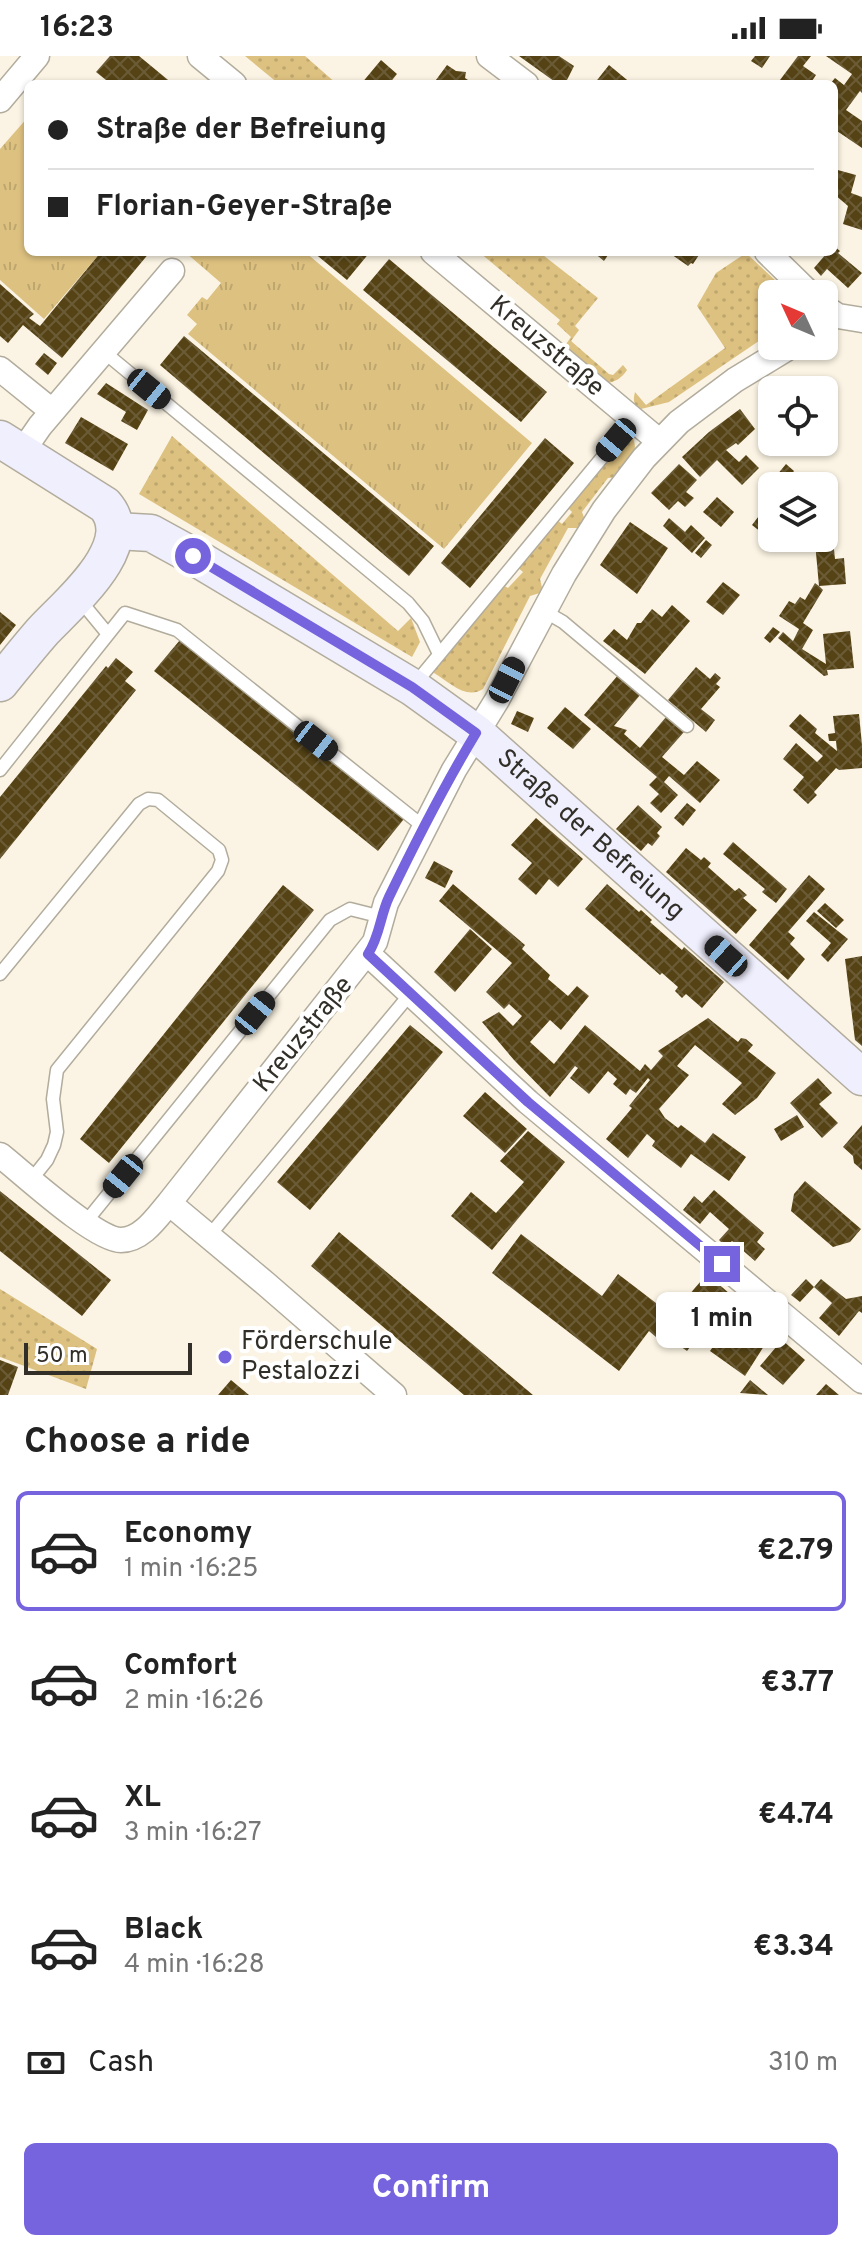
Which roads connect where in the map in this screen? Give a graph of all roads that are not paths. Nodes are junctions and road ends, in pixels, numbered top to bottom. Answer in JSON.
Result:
{"nodes":[{"id":1,"x":37,"y":56,"type":"edge"},
{"id":2,"x":200,"y":56,"type":"edge"},
{"id":3,"x":489,"y":56,"type":"edge"},
{"id":4,"x":229,"y":80,"type":"edge"},
{"id":5,"x":521,"y":80,"type":"edge"},
{"id":6,"x":0,"y":100,"type":"edge"},
{"id":7,"x":438,"y":256,"type":"edge"},
{"id":8,"x":771,"y":256,"type":"edge"},
{"id":9,"x":172,"y":271,"type":"dead end"},
{"id":10,"x":796,"y":280,"type":"edge"},
{"id":11,"x":838,"y":316,"type":"edge"},
{"id":12,"x":862,"y":320,"type":"edge"},
{"id":13,"x":104,"y":352,"type":"junction"},
{"id":14,"x":769,"y":360,"type":"edge"},
{"id":15,"x":0,"y":369,"type":"edge"},
{"id":16,"x":52,"y":411,"type":"junction"},
{"id":17,"x":634,"y":419,"type":"junction"},
{"id":18,"x":659,"y":441,"type":"junction"},
{"id":19,"x":11,"y":445,"type":"edge"},
{"id":20,"x":116,"y":531,"type":"junction"},
{"id":21,"x":77,"y":596,"type":"junction"},
{"id":22,"x":544,"y":611,"type":"junction"},
{"id":23,"x":107,"y":633,"type":"junction"},
{"id":24,"x":438,"y":652,"type":"junction"},
{"id":25,"x":0,"y":683,"type":"edge"},
{"id":26,"x":412,"y":687,"type":"junction"},
{"id":27,"x":687,"y":726,"type":"dead end"},
{"id":28,"x":476,"y":733,"type":"junction"},
{"id":29,"x":0,"y":770,"type":"edge"},
{"id":30,"x":424,"y":827,"type":"junction"},
{"id":31,"x":382,"y":917,"type":"junction"},
{"id":32,"x":368,"y":954,"type":"junction"},
{"id":33,"x":0,"y":974,"type":"edge"},
{"id":34,"x":411,"y":993,"type":"junction"},
{"id":35,"x":862,"y":1077,"type":"edge"},
{"id":36,"x":0,"y":1155,"type":"edge"},
{"id":37,"x":31,"y":1180,"type":"junction"},
{"id":38,"x":169,"y":1203,"type":"junction"},
{"id":39,"x":85,"y":1223,"type":"junction"},
{"id":40,"x":209,"y":1236,"type":"junction"},
{"id":41,"x":862,"y":1381,"type":"edge"},
{"id":42,"x":394,"y":1395,"type":"edge"}],
"edges":[{"from":1,"to":6,"type":"street"},
{"from":2,"to":4,"type":"street"},
{"from":3,"to":5,"type":"street"},
{"from":7,"to":17,"type":"street","name":"Kreuzstraße"},
{"from":8,"to":10,"type":"street"},
{"from":9,"to":13,"type":"street"},
{"from":11,"to":12,"type":"street"},
{"from":13,"to":16,"type":"street"},
{"from":13,"to":24,"type":"lane"},
{"from":14,"to":18,"type":"street","name":"Kreuzstraße"},
{"from":15,"to":16,"type":"street"},
{"from":16,"to":19,"type":"street"},
{"from":17,"to":18,"type":"street","name":"Kreuzstraße"},
{"from":17,"to":24,"type":"lane"},
{"from":18,"to":22,"type":"street","name":"Kreuzstraße"},
{"from":19,"to":20,"type":"street"},
{"from":20,"to":21,"type":"street"},
{"from":20,"to":26,"type":"street","name":"Straße der Befreiung"},
{"from":21,"to":23,"type":"lane"},
{"from":21,"to":25,"type":"street"},
{"from":22,"to":27,"type":"lane"},
{"from":22,"to":28,"type":"street","name":"Kreuzstraße"},
{"from":23,"to":29,"type":"lane"},
{"from":23,"to":30,"type":"lane"},
{"from":24,"to":26,"type":"lane"},
{"from":26,"to":28,"type":"street","name":"Straße der Befreiung"},
{"from":28,"to":30,"type":"street","name":"Kreuzstraße"},
{"from":28,"to":35,"type":"street","name":"Straße der Befreiung"},
{"from":30,"to":31,"type":"street","name":"Kreuzstraße"},
{"from":31,"to":32,"type":"street","name":"Kreuzstraße"},
{"from":31,"to":39,"type":"lane"},
{"from":32,"to":34,"type":"street"},
{"from":32,"to":38,"type":"street","name":"Kreuzstraße"},
{"from":33,"to":37,"type":"lane"},
{"from":34,"to":40,"type":"lane"},
{"from":34,"to":41,"type":"street"},
{"from":36,"to":37,"type":"street","name":"Kreuzstraße"},
{"from":37,"to":39,"type":"street","name":"Kreuzstraße"},
{"from":38,"to":39,"type":"street","name":"Kreuzstraße"},
{"from":38,"to":40,"type":"street"},
{"from":40,"to":42,"type":"street"}]}
